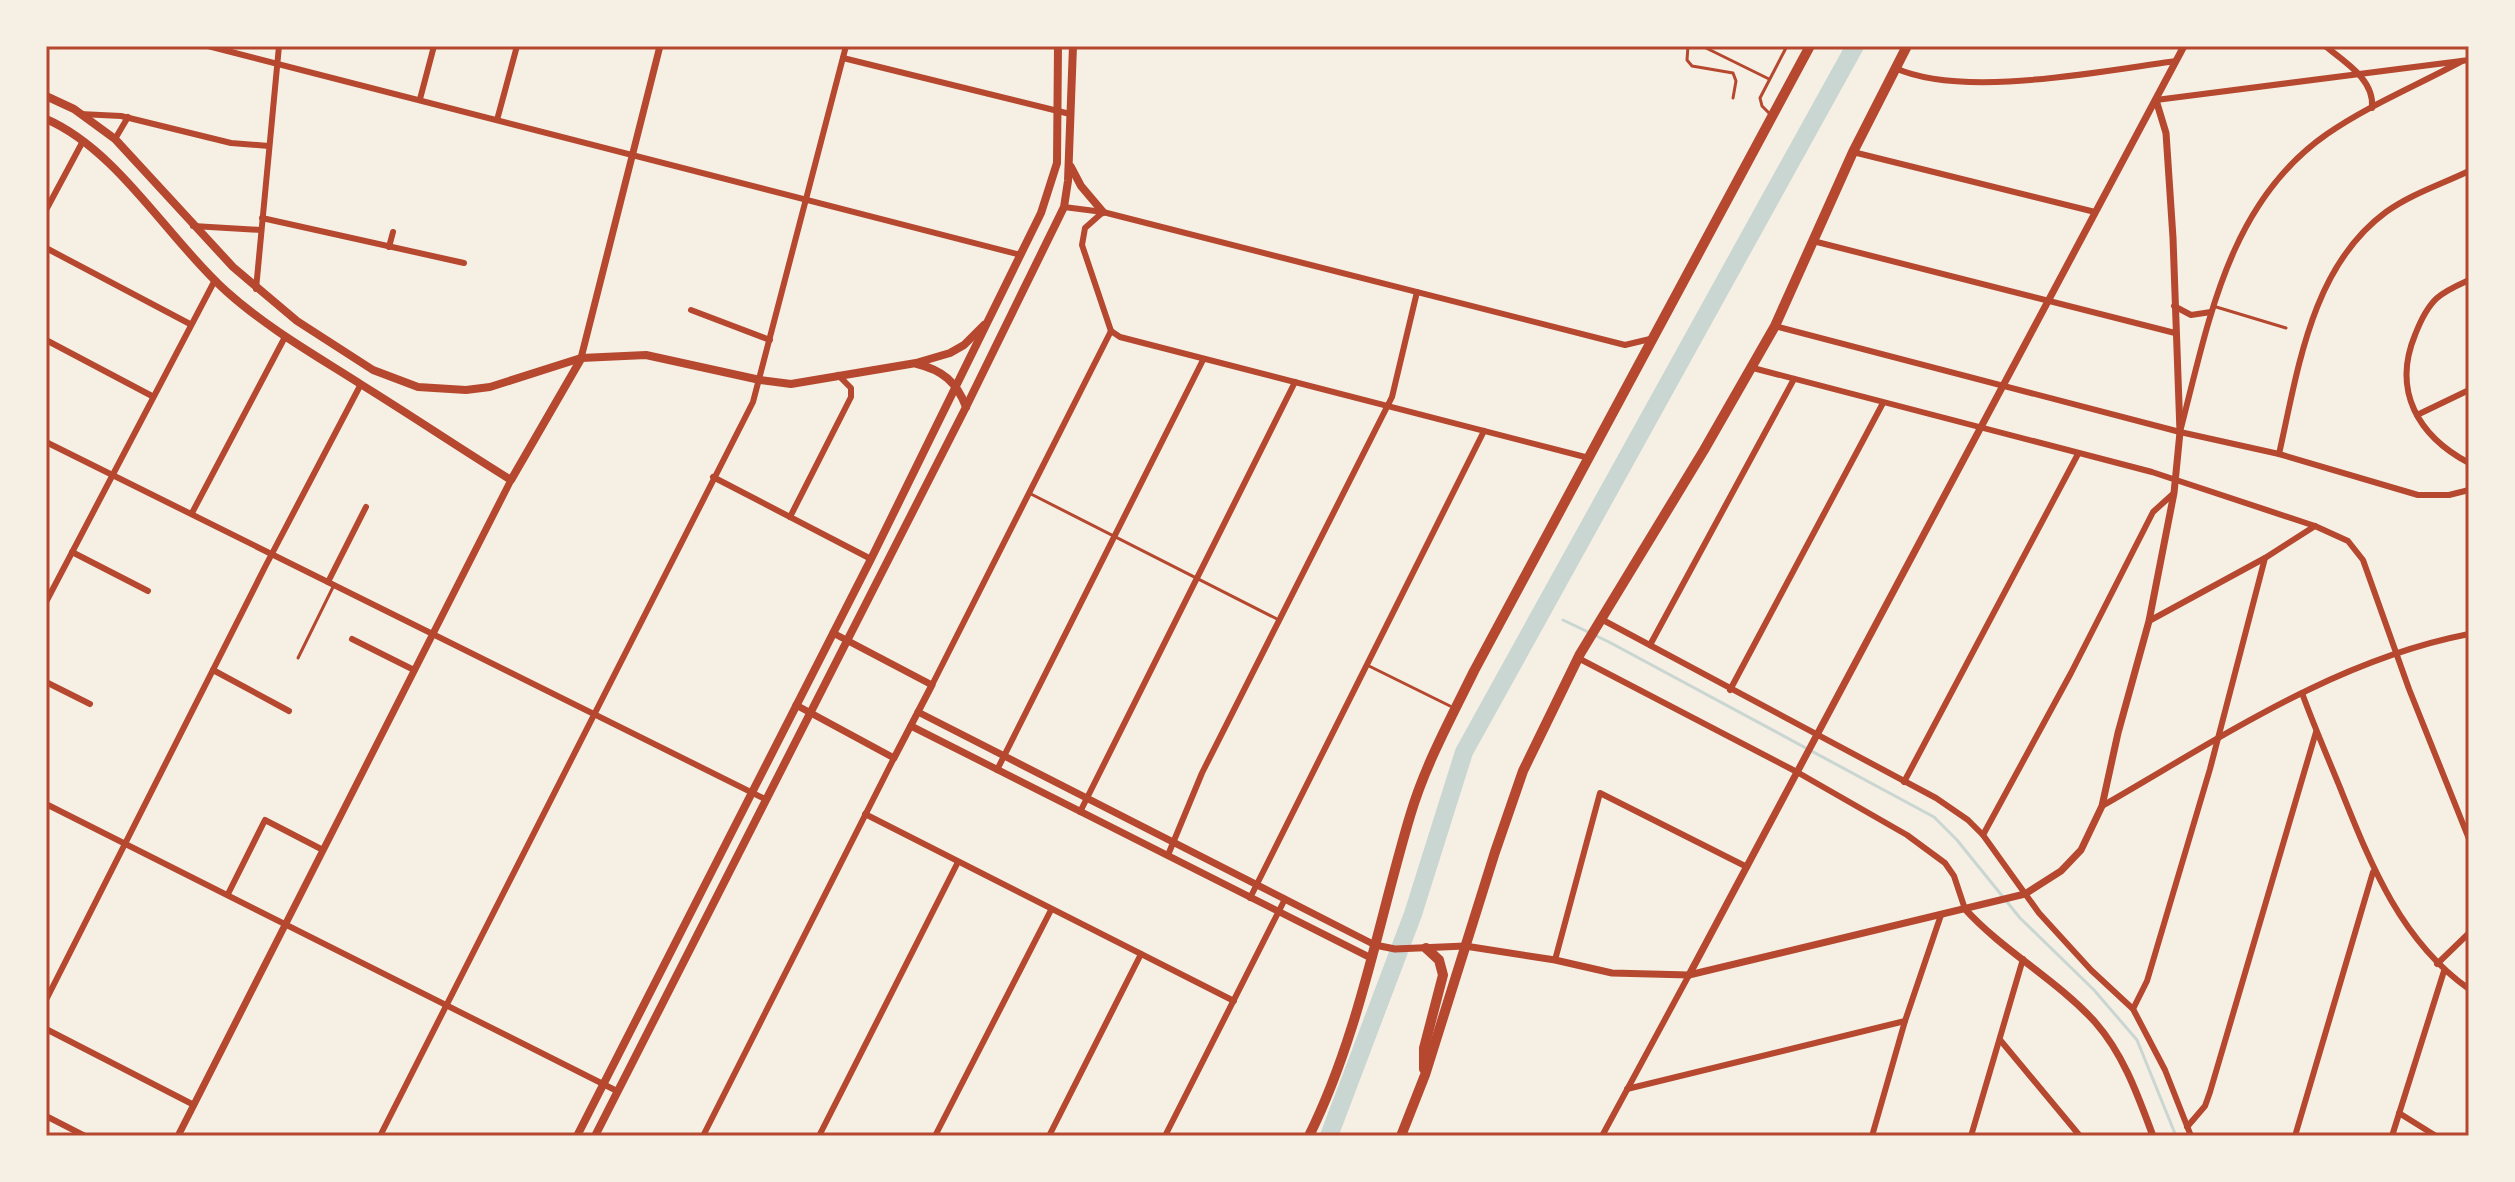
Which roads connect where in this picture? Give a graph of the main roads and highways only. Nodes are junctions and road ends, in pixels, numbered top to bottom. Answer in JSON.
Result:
{"nodes":[{"id":1,"x":1058,"y":46,"type":"edge"},
{"id":2,"x":1073,"y":46,"type":"edge"},
{"id":3,"x":1810,"y":46,"type":"edge"},
{"id":4,"x":1907,"y":46,"type":"edge"},
{"id":5,"x":46,"y":96,"type":"edge"},
{"id":6,"x":46,"y":119,"type":"edge"},
{"id":7,"x":1069,"y":165,"type":"junction"},
{"id":8,"x":1064,"y":207,"type":"junction"},
{"id":9,"x":1103,"y":212,"type":"road end"},
{"id":10,"x":1041,"y":213,"type":"junction"},
{"id":11,"x":990,"y":318,"type":"junction"},
{"id":12,"x":581,"y":358,"type":"junction"},
{"id":13,"x":916,"y":363,"type":"junction"},
{"id":14,"x":956,"y":387,"type":"junction"},
{"id":15,"x":966,"y":407,"type":"junction"},
{"id":16,"x":1426,"y":948,"type":"road end"},
{"id":17,"x":1425,"y":1075,"type":"junction"},
{"id":18,"x":577,"y":1136,"type":"edge"},
{"id":19,"x":595,"y":1136,"type":"edge"},
{"id":20,"x":1309,"y":1136,"type":"edge"},
{"id":21,"x":1401,"y":1136,"type":"edge"}],
"edges":[{"from":1,"to":10,"type":"main road"},
{"from":2,"to":7,"type":"main road"},
{"from":3,"to":20,"type":"highway"},
{"from":4,"to":17,"type":"highway"},
{"from":5,"to":12,"type":"main road"},
{"from":6,"to":12,"type":"main road"},
{"from":7,"to":8,"type":"main road"},
{"from":7,"to":9,"type":"main road"},
{"from":8,"to":10,"type":"main road"},
{"from":8,"to":15,"type":"main road"},
{"from":10,"to":11,"type":"main road"},
{"from":11,"to":13,"type":"main road"},
{"from":11,"to":14,"type":"main road"},
{"from":12,"to":13,"type":"main road"},
{"from":13,"to":14,"type":"main road"},
{"from":14,"to":15,"type":"main road"},
{"from":14,"to":18,"type":"main road"},
{"from":15,"to":19,"type":"main road"},
{"from":16,"to":17,"type":"highway"},
{"from":17,"to":21,"type":"highway"}]}
